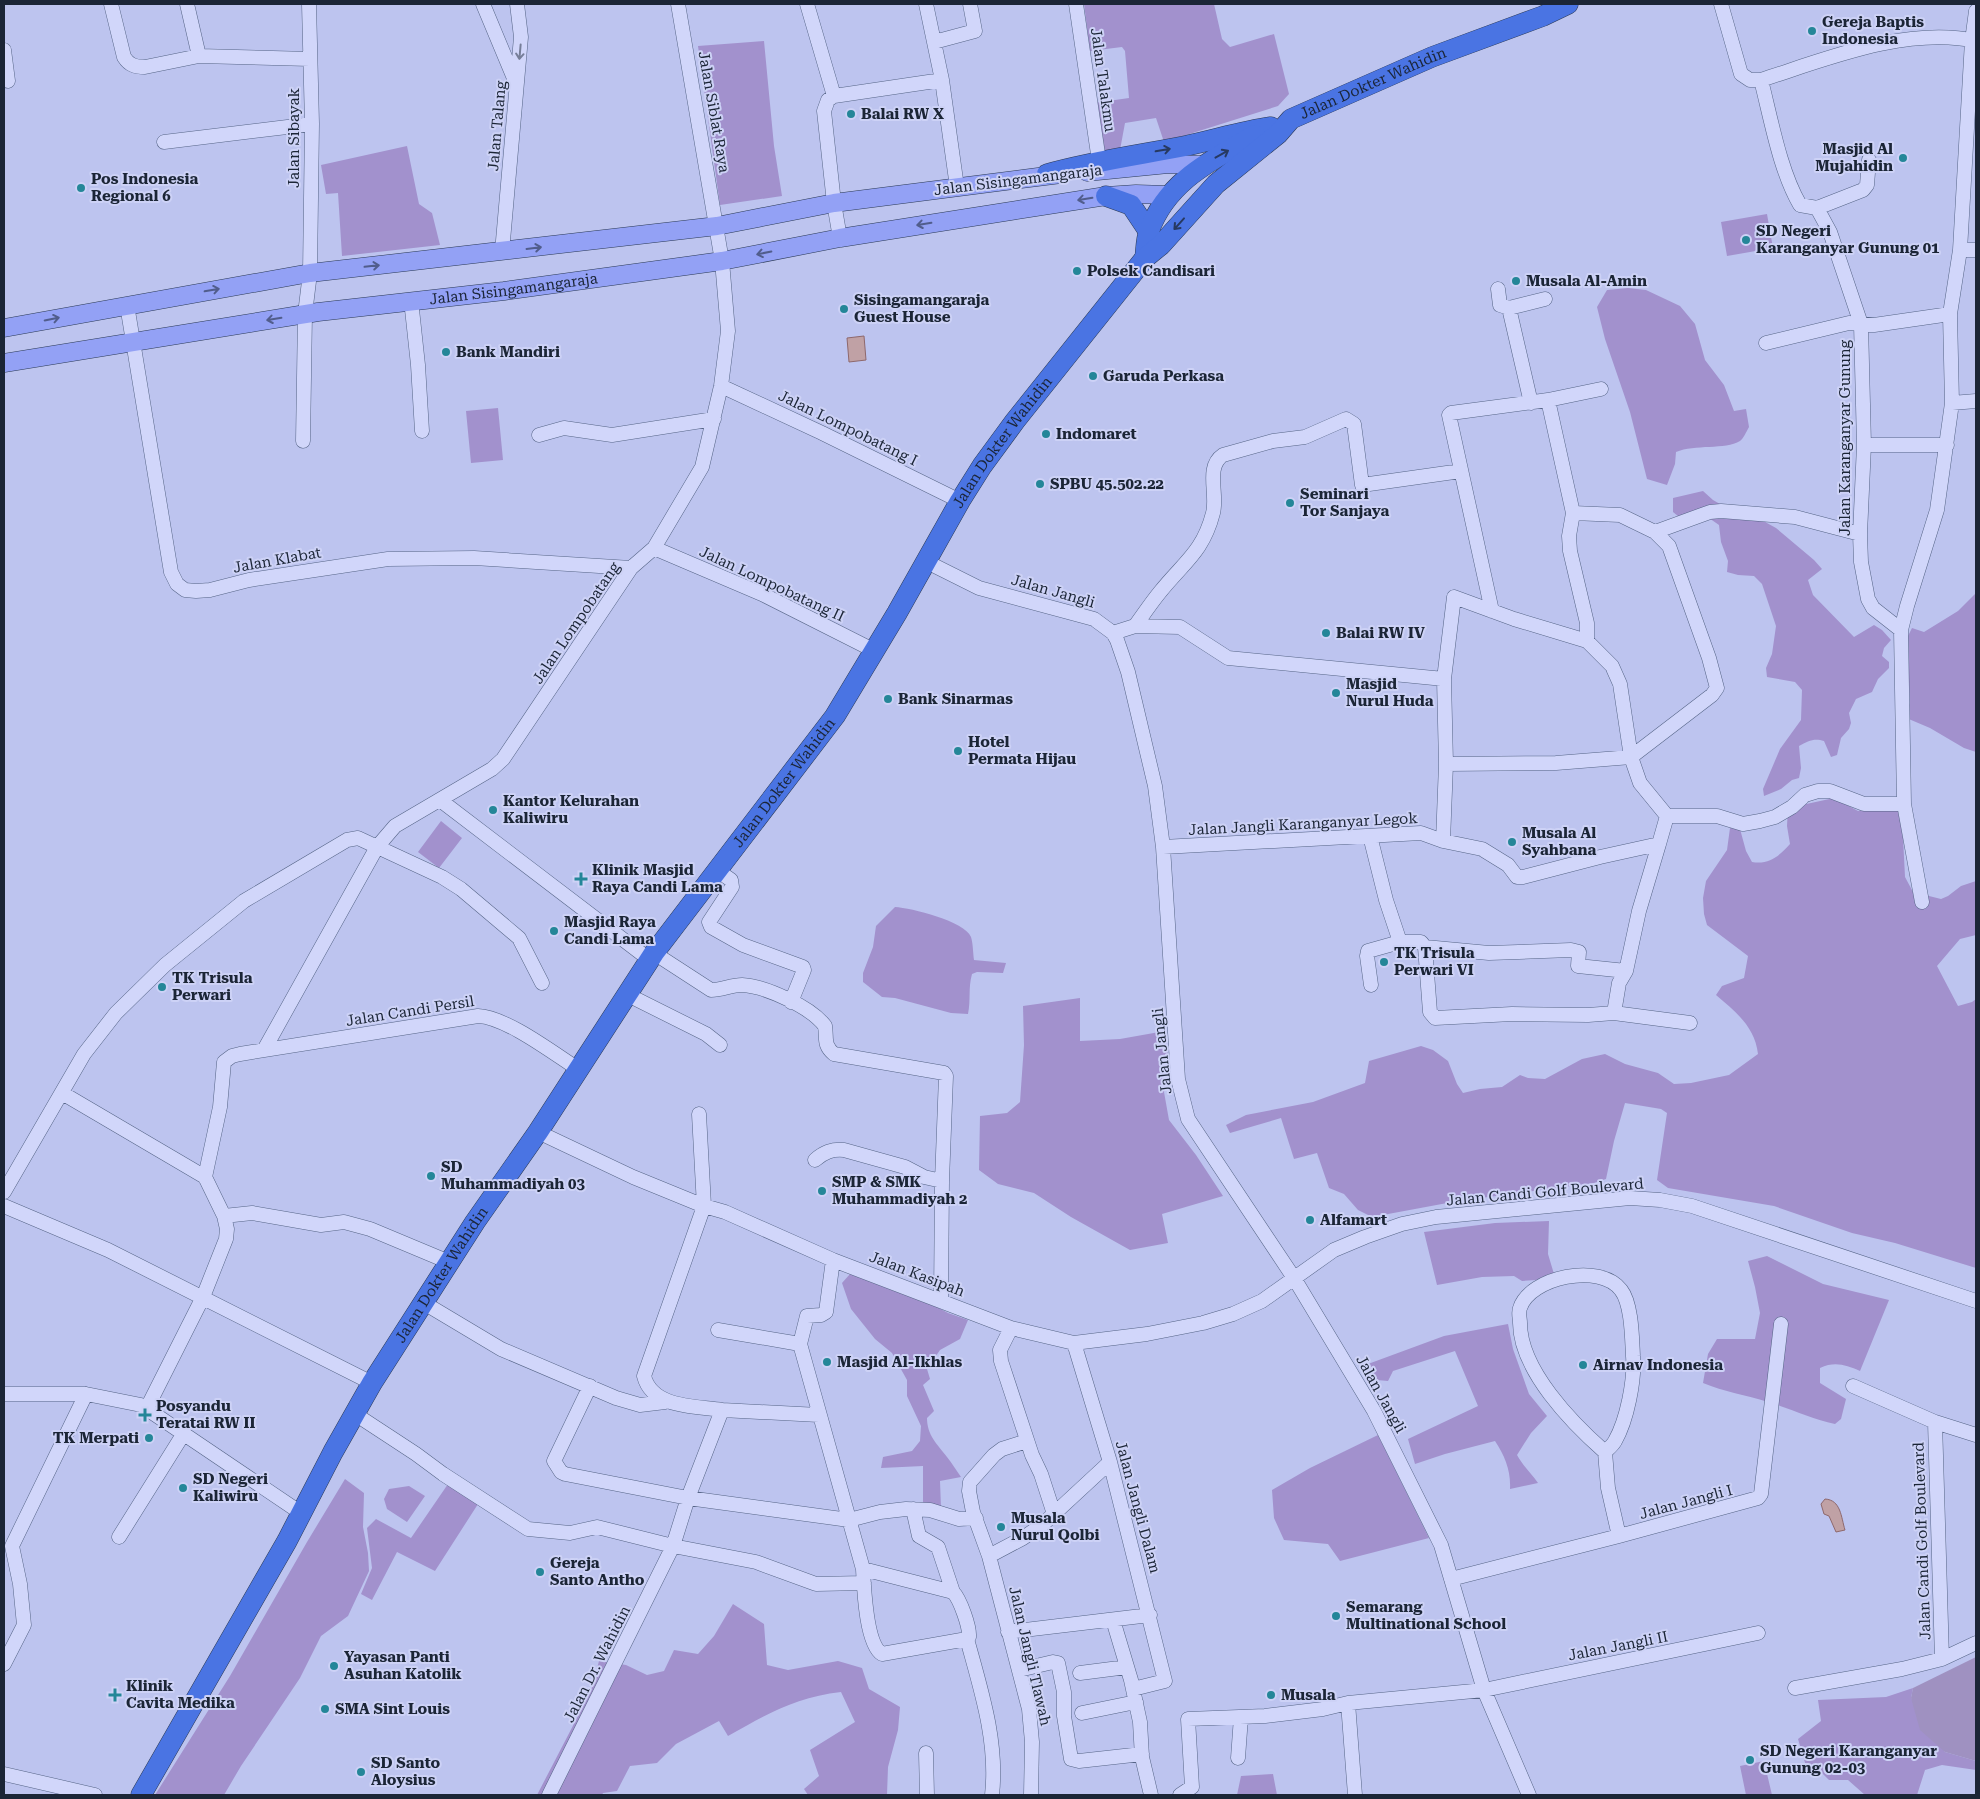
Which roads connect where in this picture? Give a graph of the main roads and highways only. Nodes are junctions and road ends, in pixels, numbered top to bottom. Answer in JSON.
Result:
{"nodes":[{"id":1,"x":1568,"y":4,"type":"edge"},
{"id":2,"x":1291,"y":120,"type":"junction"},
{"id":3,"x":1271,"y":127,"type":"junction"},
{"id":4,"x":1202,"y":166,"type":"junction"},
{"id":5,"x":1047,"y":174,"type":"junction"},
{"id":6,"x":1002,"y":180,"type":"junction"},
{"id":7,"x":1216,"y":184,"type":"junction"},
{"id":8,"x":1168,"y":195,"type":"junction"},
{"id":9,"x":1106,"y":196,"type":"junction"},
{"id":10,"x":1195,"y":207,"type":"junction"},
{"id":11,"x":1008,"y":210,"type":"junction"},
{"id":12,"x":1149,"y":232,"type":"junction"},
{"id":13,"x":1145,"y":258,"type":"junction"},
{"id":14,"x":4,"y":328,"type":"edge"},
{"id":15,"x":4,"y":363,"type":"edge"},
{"id":16,"x":141,"y":1795,"type":"edge"}],
"edges":[{"from":1,"to":2,"type":"highway","name":"Jalan Dokter Wahidin"},
{"from":2,"to":3,"type":"highway"},
{"from":2,"to":7,"type":"highway","name":"Jalan Dokter Wahidin"},
{"from":4,"to":3,"type":"highway","one_way":true},
{"from":5,"to":3,"type":"highway","one_way":true},
{"from":4,"to":5,"type":"main road","name":"Jalan Sisingamangaraja"},
{"from":4,"to":7,"type":"highway"},
{"from":4,"to":8,"type":"highway"},
{"from":5,"to":6,"type":"main road","name":"Jalan Sisingamangaraja"},
{"from":6,"to":11,"type":"main road"},
{"from":14,"to":6,"type":"main road","name":"Jalan Sisingamangaraja","one_way":true},
{"from":7,"to":10,"type":"highway","name":"Jalan Dokter Wahidin"},
{"from":8,"to":9,"type":"main road","name":"Jalan Sisingamangaraja"},
{"from":8,"to":10,"type":"highway"},
{"from":8,"to":12,"type":"highway"},
{"from":9,"to":11,"type":"main road","name":"Jalan Sisingamangaraja","one_way":true},
{"from":9,"to":12,"type":"highway"},
{"from":10,"to":13,"type":"highway","name":"Jalan Dokter Wahidin","one_way":true},
{"from":11,"to":15,"type":"main road","name":"Jalan Sisingamangaraja","one_way":true},
{"from":12,"to":13,"type":"highway"},
{"from":13,"to":16,"type":"highway","name":"Jalan Dokter Wahidin"}]}
